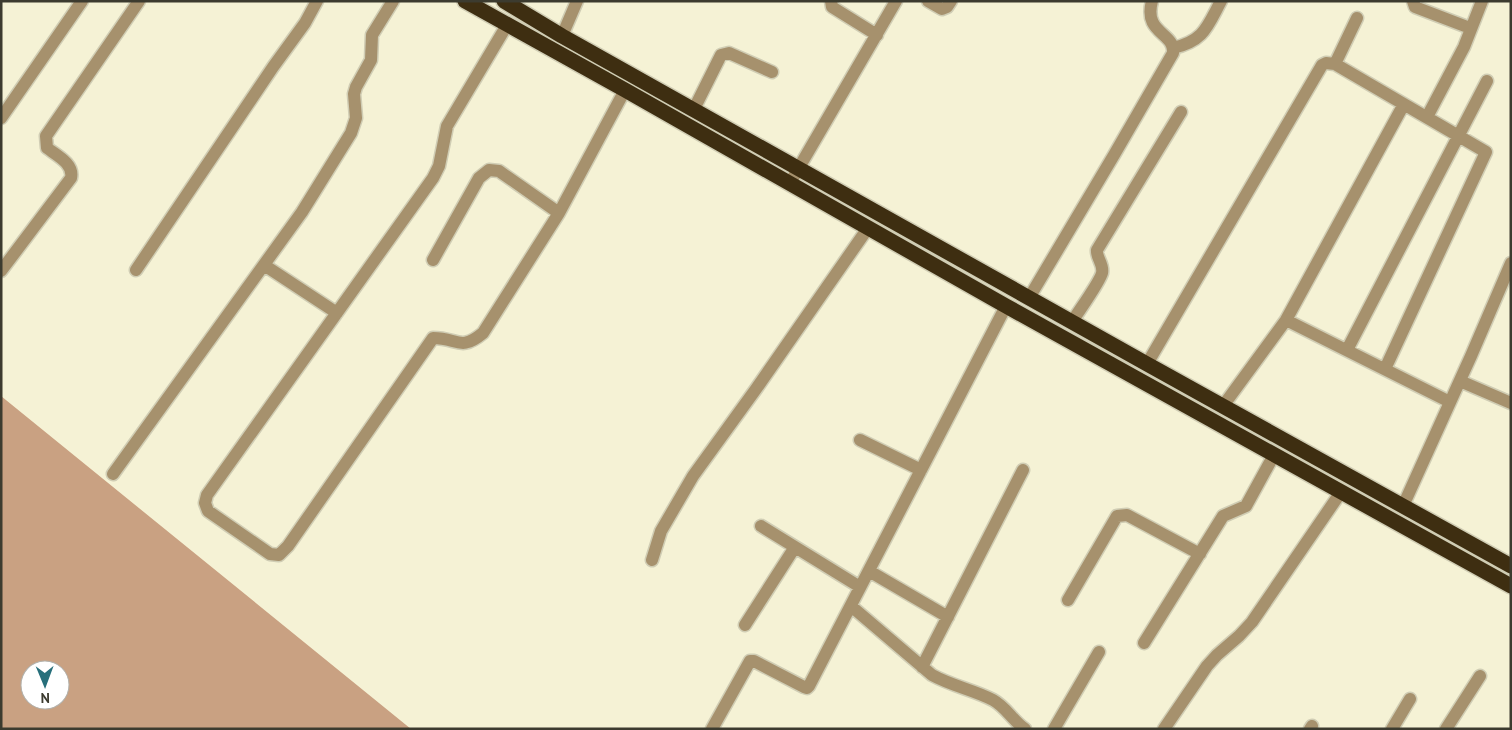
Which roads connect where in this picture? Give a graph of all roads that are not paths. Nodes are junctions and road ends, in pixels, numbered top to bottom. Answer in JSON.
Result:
{"nodes":[{"id":1,"x":82,"y":1,"type":"edge"},
{"id":2,"x":139,"y":1,"type":"edge"},
{"id":3,"x":317,"y":1,"type":"edge"},
{"id":4,"x":393,"y":1,"type":"edge"},
{"id":5,"x":465,"y":1,"type":"edge"},
{"id":6,"x":504,"y":1,"type":"edge"},
{"id":7,"x":577,"y":1,"type":"edge"},
{"id":8,"x":831,"y":1,"type":"edge"},
{"id":9,"x":896,"y":1,"type":"edge"},
{"id":10,"x":928,"y":1,"type":"edge"},
{"id":11,"x":951,"y":1,"type":"edge"},
{"id":12,"x":1152,"y":1,"type":"edge"},
{"id":13,"x":1221,"y":1,"type":"edge"},
{"id":14,"x":1413,"y":1,"type":"edge"},
{"id":15,"x":1482,"y":1,"type":"edge"},
{"id":16,"x":1357,"y":18,"type":"dead end"},
{"id":17,"x":507,"y":25,"type":"junction"},
{"id":18,"x":1470,"y":28,"type":"junction"},
{"id":19,"x":877,"y":35,"type":"junction"},
{"id":20,"x":562,"y":36,"type":"junction"},
{"id":21,"x":1173,"y":48,"type":"junction"},
{"id":22,"x":1335,"y":64,"type":"junction"},
{"id":23,"x":772,"y":72,"type":"dead end"},
{"id":24,"x":1487,"y":81,"type":"dead end"},
{"id":25,"x":625,"y":90,"type":"junction"},
{"id":26,"x":1404,"y":104,"type":"junction"},
{"id":27,"x":694,"y":109,"type":"junction"},
{"id":28,"x":1181,"y":112,"type":"dead end"},
{"id":29,"x":1426,"y":117,"type":"junction"},
{"id":30,"x":1,"y":118,"type":"edge"},
{"id":31,"x":1458,"y":137,"type":"junction"},
{"id":32,"x":799,"y":168,"type":"junction"},
{"id":33,"x":790,"y":183,"type":"junction"},
{"id":34,"x":559,"y":213,"type":"junction"},
{"id":35,"x":868,"y":228,"type":"junction"},
{"id":36,"x":433,"y":260,"type":"dead end"},
{"id":37,"x":264,"y":265,"type":"junction"},
{"id":38,"x":1510,"y":269,"type":"edge"},
{"id":39,"x":136,"y":270,"type":"dead end"},
{"id":40,"x":1,"y":271,"type":"edge"},
{"id":41,"x":1029,"y":298,"type":"junction"},
{"id":42,"x":1006,"y":306,"type":"junction"},
{"id":43,"x":337,"y":313,"type":"junction"},
{"id":44,"x":1286,"y":320,"type":"junction"},
{"id":45,"x":1072,"y":322,"type":"junction"},
{"id":46,"x":1347,"y":350,"type":"junction"},
{"id":47,"x":1147,"y":364,"type":"junction"},
{"id":48,"x":1386,"y":369,"type":"junction"},
{"id":49,"x":1460,"y":381,"type":"junction"},
{"id":50,"x":1450,"y":402,"type":"junction"},
{"id":51,"x":1511,"y":403,"type":"edge"},
{"id":52,"x":1223,"y":406,"type":"junction"},
{"id":53,"x":860,"y":440,"type":"dead end"},
{"id":54,"x":1274,"y":455,"type":"junction"},
{"id":55,"x":921,"y":470,"type":"junction"},
{"id":56,"x":1023,"y":470,"type":"dead end"},
{"id":57,"x":113,"y":474,"type":"dead end"},
{"id":58,"x":1341,"y":492,"type":"junction"},
{"id":59,"x":1403,"y":506,"type":"junction"},
{"id":60,"x":761,"y":526,"type":"dead end"},
{"id":61,"x":795,"y":547,"type":"junction"},
{"id":62,"x":1200,"y":554,"type":"junction"},
{"id":63,"x":652,"y":560,"type":"dead end"},
{"id":64,"x":1511,"y":566,"type":"edge"},
{"id":65,"x":869,"y":571,"type":"junction"},
{"id":66,"x":1511,"y":586,"type":"edge"},
{"id":67,"x":860,"y":587,"type":"junction"},
{"id":68,"x":1068,"y":600,"type":"dead end"},
{"id":69,"x":850,"y":606,"type":"junction"},
{"id":70,"x":948,"y":617,"type":"junction"},
{"id":71,"x":745,"y":625,"type":"dead end"},
{"id":72,"x":1144,"y":643,"type":"dead end"},
{"id":73,"x":1099,"y":652,"type":"dead end"},
{"id":74,"x":922,"y":667,"type":"junction"},
{"id":75,"x":1480,"y":676,"type":"dead end"},
{"id":76,"x":1410,"y":699,"type":"dead end"},
{"id":77,"x":1008,"y":723,"type":"edge"},
{"id":78,"x":712,"y":729,"type":"edge"},
{"id":79,"x":1025,"y":729,"type":"edge"},
{"id":80,"x":1054,"y":729,"type":"edge"},
{"id":81,"x":1164,"y":729,"type":"edge"},
{"id":82,"x":1392,"y":729,"type":"edge"},
{"id":83,"x":1446,"y":729,"type":"edge"}],
"edges":[{"from":1,"to":30,"type":"street"},
{"from":2,"to":40,"type":"street"},
{"from":3,"to":39,"type":"street"},
{"from":4,"to":37,"type":"street"},
{"from":5,"to":17,"type":"highway"},
{"from":6,"to":20,"type":"highway"},
{"from":7,"to":20,"type":"street"},
{"from":8,"to":19,"type":"street"},
{"from":9,"to":19,"type":"street"},
{"from":10,"to":11,"type":"street"},
{"from":12,"to":21,"type":"street"},
{"from":13,"to":21,"type":"street"},
{"from":14,"to":18,"type":"street"},
{"from":15,"to":18,"type":"street"},
{"from":16,"to":22,"type":"street"},
{"from":17,"to":25,"type":"highway"},
{"from":17,"to":43,"type":"street"},
{"from":18,"to":29,"type":"street"},
{"from":19,"to":32,"type":"street"},
{"from":20,"to":27,"type":"highway"},
{"from":21,"to":41,"type":"street"},
{"from":22,"to":26,"type":"street"},
{"from":22,"to":47,"type":"street"},
{"from":23,"to":27,"type":"street"},
{"from":24,"to":31,"type":"street"},
{"from":25,"to":33,"type":"highway"},
{"from":25,"to":34,"type":"street"},
{"from":26,"to":29,"type":"street"},
{"from":26,"to":44,"type":"street"},
{"from":27,"to":32,"type":"highway"},
{"from":28,"to":45,"type":"street"},
{"from":29,"to":31,"type":"street"},
{"from":31,"to":46,"type":"street"},
{"from":31,"to":48,"type":"street"},
{"from":32,"to":33,"type":"street"},
{"from":32,"to":41,"type":"highway"},
{"from":33,"to":35,"type":"highway"},
{"from":34,"to":36,"type":"street"},
{"from":34,"to":43,"type":"street"},
{"from":35,"to":42,"type":"highway"},
{"from":35,"to":63,"type":"street"},
{"from":37,"to":43,"type":"street"},
{"from":37,"to":57,"type":"street"},
{"from":38,"to":49,"type":"street"},
{"from":41,"to":45,"type":"highway"},
{"from":42,"to":54,"type":"highway"},
{"from":42,"to":55,"type":"street"},
{"from":44,"to":46,"type":"street"},
{"from":44,"to":52,"type":"street"},
{"from":45,"to":47,"type":"highway"},
{"from":46,"to":48,"type":"street"},
{"from":47,"to":52,"type":"highway"},
{"from":48,"to":50,"type":"street"},
{"from":49,"to":50,"type":"street"},
{"from":49,"to":51,"type":"street"},
{"from":50,"to":59,"type":"street"},
{"from":52,"to":59,"type":"highway"},
{"from":53,"to":55,"type":"street"},
{"from":54,"to":58,"type":"highway"},
{"from":54,"to":62,"type":"street"},
{"from":55,"to":65,"type":"street"},
{"from":56,"to":70,"type":"street"},
{"from":58,"to":66,"type":"highway"},
{"from":58,"to":81,"type":"street"},
{"from":59,"to":64,"type":"highway"},
{"from":60,"to":61,"type":"street"},
{"from":61,"to":67,"type":"street"},
{"from":61,"to":71,"type":"street"},
{"from":62,"to":68,"type":"street"},
{"from":62,"to":72,"type":"street"},
{"from":65,"to":67,"type":"street"},
{"from":65,"to":70,"type":"street"},
{"from":67,"to":69,"type":"street"},
{"from":69,"to":74,"type":"street"},
{"from":69,"to":78,"type":"street"},
{"from":70,"to":74,"type":"street"},
{"from":73,"to":80,"type":"street"},
{"from":74,"to":77,"type":"street"},
{"from":75,"to":83,"type":"street"},
{"from":76,"to":82,"type":"street"},
{"from":77,"to":79,"type":"street"}]}
